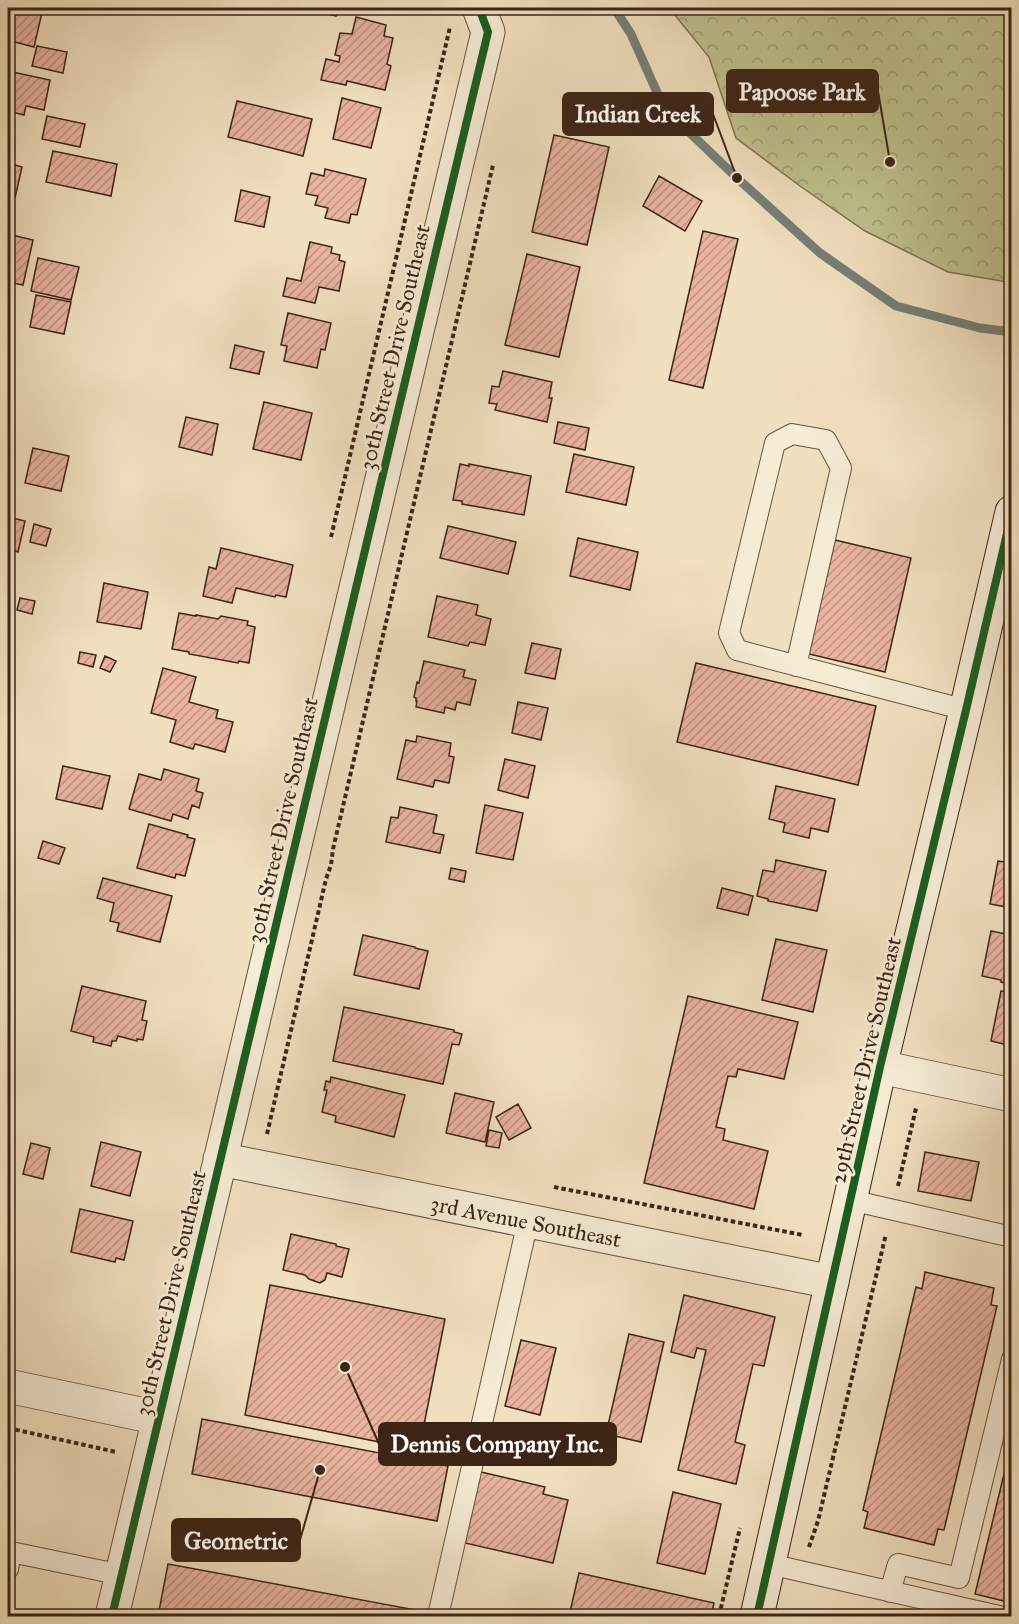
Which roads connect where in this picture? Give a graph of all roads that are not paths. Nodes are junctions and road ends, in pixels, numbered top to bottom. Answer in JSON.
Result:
{"nodes":[{"id":1,"x":483,"y":20,"type":"edge"},
{"id":2,"x":1011,"y":512,"type":"edge"},
{"id":3,"x":796,"y":666,"type":"junction"},
{"id":4,"x":966,"y":710,"type":"junction"},
{"id":5,"x":880,"y":1067,"type":"junction"},
{"id":6,"x":1011,"y":1095,"type":"edge"},
{"id":7,"x":220,"y":1159,"type":"junction"},
{"id":8,"x":850,"y":1200,"type":"junction"},
{"id":9,"x":528,"y":1221,"type":"junction"},
{"id":10,"x":1011,"y":1237,"type":"edge"},
{"id":11,"x":832,"y":1282,"type":"junction"},
{"id":12,"x":1011,"y":1359,"type":"edge"},
{"id":13,"x":8,"y":1386,"type":"edge"},
{"id":14,"x":159,"y":1418,"type":"junction"},
{"id":15,"x":769,"y":1564,"type":"junction"},
{"id":16,"x":8,"y":1569,"type":"edge"},
{"id":17,"x":122,"y":1575,"type":"junction"},
{"id":18,"x":890,"y":1592,"type":"junction"},
{"id":19,"x":112,"y":1617,"type":"edge"},
{"id":20,"x":438,"y":1617,"type":"edge"},
{"id":21,"x":757,"y":1617,"type":"edge"},
{"id":22,"x":999,"y":1617,"type":"edge"}],
"edges":[{"from":1,"to":7,"type":"street","name":"30th Street Drive Southeast"},
{"from":2,"to":4,"type":"street","name":"29th Street Drive Southeast"},
{"from":3,"to":3,"type":"lane"},
{"from":3,"to":4,"type":"lane"},
{"from":4,"to":5,"type":"street","name":"29th Street Drive Southeast"},
{"from":5,"to":6,"type":"street"},
{"from":5,"to":8,"type":"street","name":"29th Street Drive Southeast"},
{"from":7,"to":9,"type":"street","name":"3rd Avenue Southeast"},
{"from":7,"to":14,"type":"street","name":"30th Street Drive Southeast"},
{"from":8,"to":10,"type":"lane"},
{"from":8,"to":11,"type":"street","name":"29th Street Drive Southeast"},
{"from":9,"to":11,"type":"street","name":"3rd Avenue Southeast"},
{"from":9,"to":20,"type":"lane"},
{"from":11,"to":15,"type":"street","name":"29th Street Drive Southeast"},
{"from":12,"to":18,"type":"lane"},
{"from":13,"to":14,"type":"street"},
{"from":14,"to":17,"type":"street","name":"30th Street Drive Southeast"},
{"from":15,"to":18,"type":"lane"},
{"from":15,"to":21,"type":"street","name":"29th Street Drive Southeast"},
{"from":16,"to":17,"type":"lane"},
{"from":17,"to":19,"type":"street","name":"30th Street Drive Southeast"},
{"from":18,"to":22,"type":"lane"}]}
